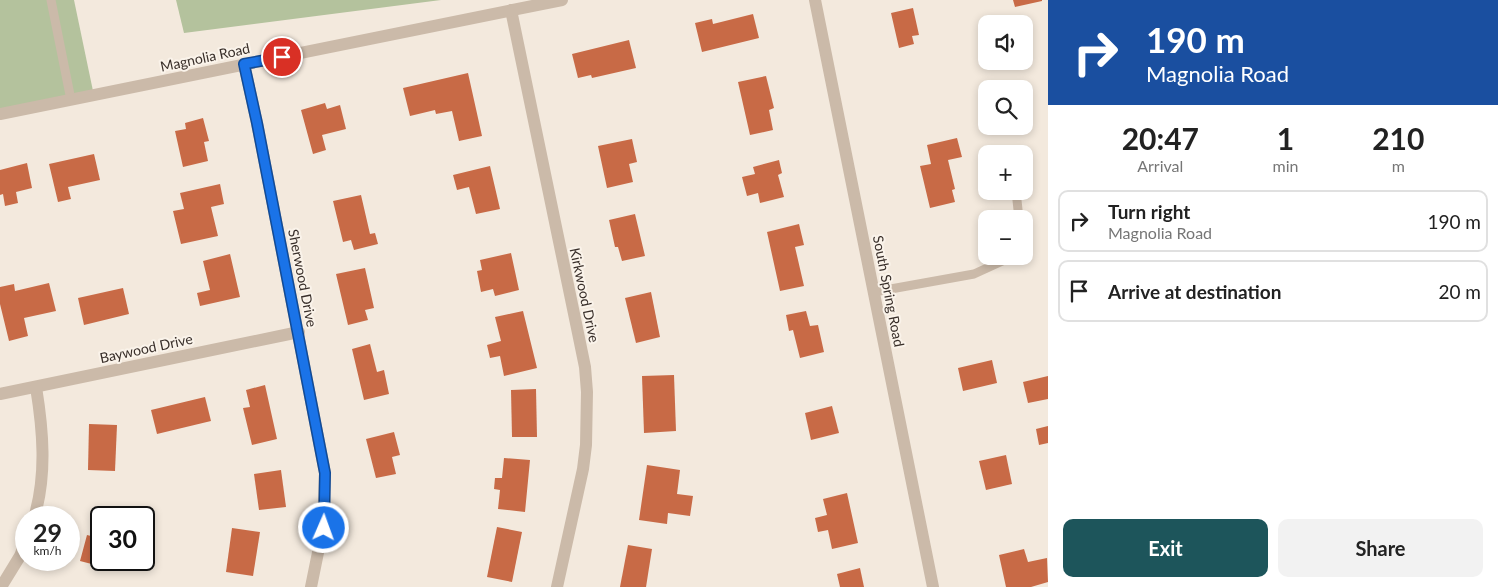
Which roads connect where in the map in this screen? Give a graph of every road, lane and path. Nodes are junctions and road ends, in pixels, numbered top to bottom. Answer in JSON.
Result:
{"nodes":[{"id":1,"x":50,"y":0,"type":"edge"},
{"id":2,"x":562,"y":0,"type":"edge"},
{"id":3,"x":815,"y":0,"type":"edge"},
{"id":4,"x":511,"y":10,"type":"junction"},
{"id":5,"x":244,"y":64,"type":"junction"},
{"id":6,"x":70,"y":100,"type":"junction"},
{"id":7,"x":0,"y":114,"type":"edge"},
{"id":8,"x":994,"y":265,"type":"edge"},
{"id":9,"x":874,"y":292,"type":"junction"},
{"id":10,"x":298,"y":332,"type":"junction"},
{"id":11,"x":36,"y":386,"type":"junction"},
{"id":12,"x":0,"y":394,"type":"edge"},
{"id":13,"x":36,"y":506,"type":"edge"},
{"id":14,"x":15,"y":564,"type":"edge"},
{"id":15,"x":1,"y":587,"type":"edge"},
{"id":16,"x":311,"y":587,"type":"edge"},
{"id":17,"x":557,"y":587,"type":"edge"},
{"id":18,"x":933,"y":587,"type":"edge"}],
"edges":[{"from":1,"to":6,"type":"lane"},
{"from":2,"to":4,"type":"street","name":"Magnolia Road"},
{"from":3,"to":9,"type":"street","name":"South Spring Road"},
{"from":4,"to":5,"type":"street","name":"Magnolia Road"},
{"from":4,"to":17,"type":"street","name":"Kirkwood Drive"},
{"from":5,"to":6,"type":"street","name":"Magnolia Road"},
{"from":5,"to":10,"type":"street","name":"Sherwood Drive"},
{"from":6,"to":7,"type":"street","name":"Magnolia Road"},
{"from":8,"to":9,"type":"lane"},
{"from":9,"to":18,"type":"street","name":"South Spring Road"},
{"from":10,"to":11,"type":"street","name":"Baywood Drive"},
{"from":10,"to":16,"type":"street","name":"Sherwood Drive"},
{"from":11,"to":12,"type":"street","name":"Baywood Drive"},
{"from":11,"to":13,"type":"street"},
{"from":14,"to":15,"type":"street"}]}
